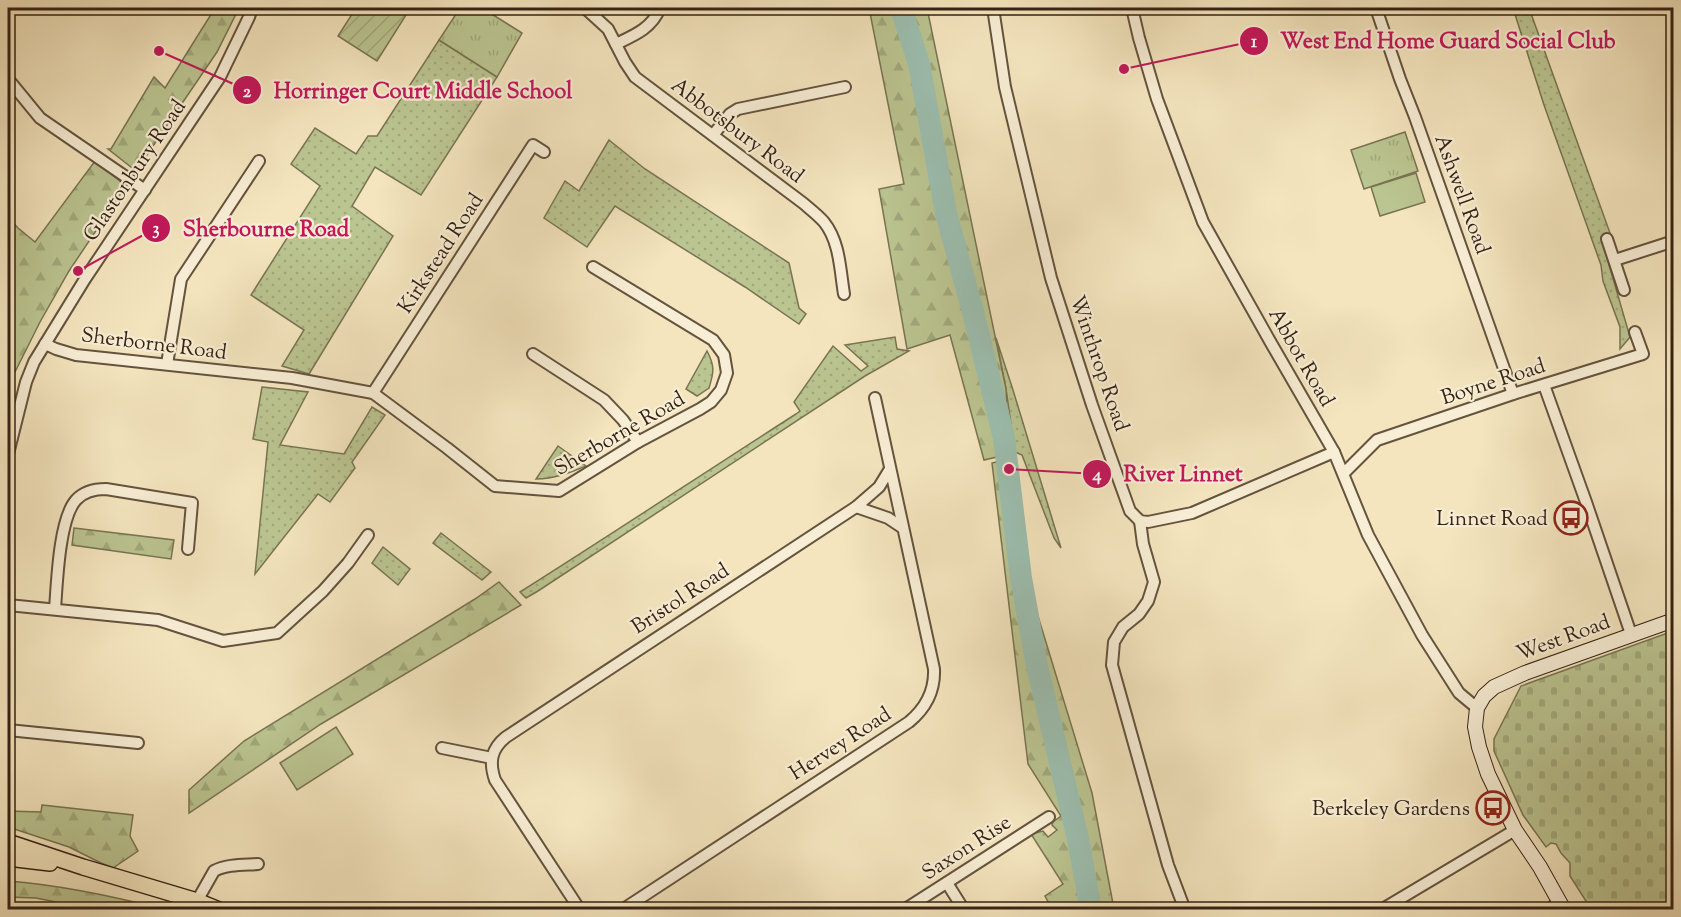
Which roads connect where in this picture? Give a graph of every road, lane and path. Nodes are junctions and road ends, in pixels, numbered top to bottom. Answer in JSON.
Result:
{"nodes":[{"id":1,"x":252,"y":8,"type":"edge"},
{"id":2,"x":585,"y":8,"type":"edge"},
{"id":3,"x":660,"y":8,"type":"edge"},
{"id":4,"x":993,"y":8,"type":"edge"},
{"id":5,"x":1132,"y":8,"type":"edge"},
{"id":6,"x":1376,"y":8,"type":"edge"},
{"id":7,"x":616,"y":44,"type":"junction"},
{"id":8,"x":8,"y":79,"type":"edge"},
{"id":9,"x":845,"y":87,"type":"dead end"},
{"id":10,"x":713,"y":135,"type":"junction"},
{"id":11,"x":544,"y":152,"type":"dead end"},
{"id":12,"x":260,"y":161,"type":"dead end"},
{"id":13,"x":145,"y":190,"type":"junction"},
{"id":14,"x":1607,"y":239,"type":"dead end"},
{"id":15,"x":1674,"y":241,"type":"edge"},
{"id":16,"x":1615,"y":260,"type":"junction"},
{"id":17,"x":593,"y":267,"type":"dead end"},
{"id":18,"x":1624,"y":290,"type":"dead end"},
{"id":19,"x":844,"y":294,"type":"dead end"},
{"id":20,"x":1635,"y":332,"type":"dead end"},
{"id":21,"x":45,"y":344,"type":"junction"},
{"id":22,"x":533,"y":354,"type":"dead end"},
{"id":23,"x":167,"y":364,"type":"junction"},
{"id":24,"x":1544,"y":385,"type":"junction"},
{"id":25,"x":373,"y":393,"type":"junction"},
{"id":26,"x":1513,"y":394,"type":"junction"},
{"id":27,"x":875,"y":398,"type":"dead end"},
{"id":28,"x":638,"y":442,"type":"junction"},
{"id":29,"x":1335,"y":452,"type":"junction"},
{"id":30,"x":8,"y":454,"type":"edge"},
{"id":31,"x":890,"y":469,"type":"junction"},
{"id":32,"x":1344,"y":473,"type":"junction"},
{"id":33,"x":856,"y":507,"type":"junction"},
{"id":34,"x":1140,"y":521,"type":"junction"},
{"id":35,"x":903,"y":528,"type":"junction"},
{"id":36,"x":368,"y":535,"type":"dead end"},
{"id":37,"x":188,"y":549,"type":"dead end"},
{"id":38,"x":8,"y":605,"type":"edge"},
{"id":39,"x":55,"y":609,"type":"junction"},
{"id":40,"x":1674,"y":620,"type":"edge"},
{"id":41,"x":1631,"y":634,"type":"junction"},
{"id":42,"x":1477,"y":708,"type":"junction"},
{"id":43,"x":8,"y":730,"type":"edge"},
{"id":44,"x":138,"y":743,"type":"dead end"},
{"id":45,"x":442,"y":748,"type":"dead end"},
{"id":46,"x":492,"y":758,"type":"junction"},
{"id":47,"x":1049,"y":817,"type":"dead end"},
{"id":48,"x":1515,"y":830,"type":"junction"},
{"id":49,"x":8,"y":842,"type":"edge"},
{"id":50,"x":8,"y":858,"type":"edge"},
{"id":51,"x":258,"y":864,"type":"dead end"},
{"id":52,"x":83,"y":867,"type":"junction"},
{"id":53,"x":947,"y":883,"type":"junction"},
{"id":54,"x":197,"y":901,"type":"junction"},
{"id":55,"x":1557,"y":907,"type":"edge"},
{"id":56,"x":219,"y":909,"type":"edge"},
{"id":57,"x":580,"y":909,"type":"edge"},
{"id":58,"x":622,"y":909,"type":"edge"},
{"id":59,"x":904,"y":909,"type":"edge"},
{"id":60,"x":964,"y":909,"type":"edge"},
{"id":61,"x":1185,"y":909,"type":"edge"},
{"id":62,"x":1381,"y":909,"type":"edge"}],
"edges":[{"from":1,"to":13,"type":"street","name":"Glastonbury Road"},
{"from":2,"to":7,"type":"street","name":"Abbotsbury Road"},
{"from":3,"to":7,"type":"street"},
{"from":4,"to":34,"type":"street","name":"Winthrop Road"},
{"from":5,"to":29,"type":"street","name":"Abbot Road"},
{"from":6,"to":26,"type":"street","name":"Ashwell Road"},
{"from":7,"to":10,"type":"street","name":"Abbotsbury Road"},
{"from":8,"to":13,"type":"street"},
{"from":9,"to":10,"type":"street"},
{"from":10,"to":19,"type":"street","name":"Abbotsbury Road"},
{"from":11,"to":25,"type":"street","name":"Kirkstead Road"},
{"from":12,"to":23,"type":"street"},
{"from":13,"to":21,"type":"street","name":"Glastonbury Road"},
{"from":14,"to":16,"type":"street"},
{"from":15,"to":16,"type":"street"},
{"from":16,"to":18,"type":"street"},
{"from":17,"to":28,"type":"street","name":"Sherborne Road"},
{"from":20,"to":24,"type":"street","name":"Boyne Road"},
{"from":21,"to":23,"type":"street","name":"Sherborne Road"},
{"from":21,"to":30,"type":"street","name":"Glastonbury Road"},
{"from":22,"to":28,"type":"street"},
{"from":23,"to":25,"type":"street","name":"Sherborne Road"},
{"from":24,"to":26,"type":"street","name":"Boyne Road"},
{"from":24,"to":41,"type":"street"},
{"from":25,"to":28,"type":"street","name":"Sherborne Road"},
{"from":26,"to":32,"type":"street","name":"Boyne Road"},
{"from":27,"to":31,"type":"street","name":"Hervey Road"},
{"from":29,"to":32,"type":"street","name":"Abbot Road"},
{"from":29,"to":34,"type":"street"},
{"from":31,"to":33,"type":"street","name":"Bristol Road"},
{"from":31,"to":35,"type":"street","name":"Hervey Road"},
{"from":32,"to":42,"type":"street","name":"Abbot Road"},
{"from":33,"to":35,"type":"street"},
{"from":33,"to":46,"type":"street","name":"Bristol Road"},
{"from":34,"to":61,"type":"street"},
{"from":35,"to":58,"type":"street","name":"Hervey Road"},
{"from":36,"to":39,"type":"street"},
{"from":37,"to":39,"type":"street"},
{"from":38,"to":39,"type":"street"},
{"from":40,"to":41,"type":"street","name":"West Road"},
{"from":41,"to":42,"type":"street","name":"West Road"},
{"from":42,"to":48,"type":"street"},
{"from":43,"to":44,"type":"street"},
{"from":45,"to":46,"type":"street"},
{"from":46,"to":57,"type":"street"},
{"from":47,"to":53,"type":"street","name":"Saxon Rise"},
{"from":48,"to":55,"type":"street"},
{"from":48,"to":62,"type":"street"},
{"from":49,"to":52,"type":"main road"},
{"from":50,"to":52,"type":"main road"},
{"from":51,"to":54,"type":"street"},
{"from":52,"to":54,"type":"main road"},
{"from":53,"to":59,"type":"street","name":"Saxon Rise"},
{"from":53,"to":60,"type":"street"},
{"from":54,"to":56,"type":"main road"}]}
